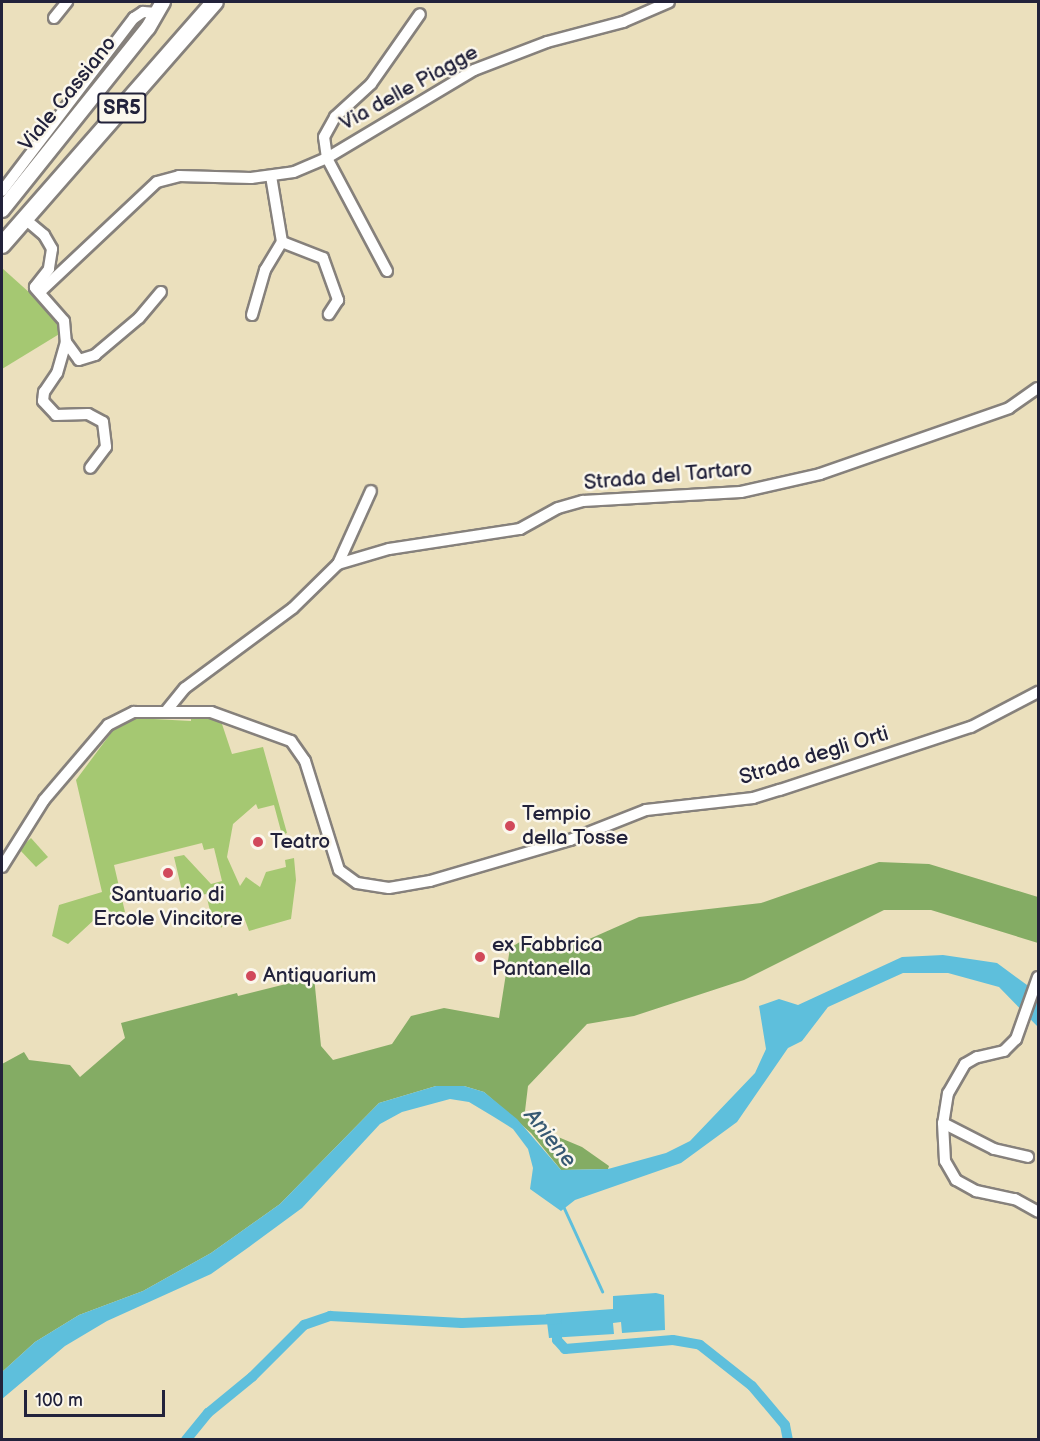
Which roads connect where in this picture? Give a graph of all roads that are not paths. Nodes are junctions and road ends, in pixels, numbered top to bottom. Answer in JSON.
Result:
{"nodes":[{"id":1,"x":67,"y":2,"type":"edge"},
{"id":2,"x":215,"y":2,"type":"edge"},
{"id":3,"x":669,"y":2,"type":"edge"},
{"id":4,"x":161,"y":5,"type":"edge"},
{"id":5,"x":420,"y":14,"type":"dead end"},
{"id":6,"x":54,"y":18,"type":"dead end"},
{"id":7,"x":327,"y":158,"type":"junction"},
{"id":8,"x":271,"y":176,"type":"junction"},
{"id":9,"x":2,"y":192,"type":"edge"},
{"id":10,"x":2,"y":210,"type":"edge"},
{"id":11,"x":27,"y":217,"type":"junction"},
{"id":12,"x":282,"y":242,"type":"junction"},
{"id":13,"x":2,"y":245,"type":"edge"},
{"id":14,"x":387,"y":271,"type":"dead end"},
{"id":15,"x":35,"y":288,"type":"junction"},
{"id":16,"x":161,"y":292,"type":"dead end"},
{"id":17,"x":329,"y":314,"type":"dead end"},
{"id":18,"x":252,"y":315,"type":"dead end"},
{"id":19,"x":66,"y":342,"type":"junction"},
{"id":20,"x":1038,"y":388,"type":"edge"},
{"id":21,"x":90,"y":468,"type":"dead end"},
{"id":22,"x":370,"y":491,"type":"dead end"},
{"id":23,"x":338,"y":564,"type":"junction"},
{"id":24,"x":1038,"y":692,"type":"edge"},
{"id":25,"x":167,"y":710,"type":"junction"},
{"id":26,"x":2,"y":867,"type":"edge"},
{"id":27,"x":1038,"y":979,"type":"edge"},
{"id":28,"x":943,"y":1123,"type":"junction"},
{"id":29,"x":1028,"y":1156,"type":"dead end"},
{"id":30,"x":1038,"y":1212,"type":"edge"}],
"edges":[{"from":1,"to":6,"type":"street"},
{"from":2,"to":11,"type":"main road","number":"SR5"},
{"from":3,"to":7,"type":"street","name":"Via delle Piagge"},
{"from":4,"to":9,"type":"street"},
{"from":4,"to":10,"type":"street","name":"Viale Cassiano"},
{"from":5,"to":7,"type":"street"},
{"from":7,"to":8,"type":"street","name":"Via delle Piagge"},
{"from":7,"to":14,"type":"street"},
{"from":8,"to":12,"type":"street"},
{"from":8,"to":15,"type":"street","name":"Via delle Piagge"},
{"from":11,"to":13,"type":"main road"},
{"from":11,"to":15,"type":"street"},
{"from":12,"to":17,"type":"street"},
{"from":12,"to":18,"type":"street"},
{"from":15,"to":19,"type":"street"},
{"from":16,"to":19,"type":"street"},
{"from":19,"to":21,"type":"street"},
{"from":20,"to":23,"type":"street","name":"Strada del Tartaro"},
{"from":22,"to":23,"type":"street"},
{"from":23,"to":25,"type":"street","name":"Strada del Tartaro"},
{"from":24,"to":25,"type":"street","name":"Strada degli Orti"},
{"from":25,"to":26,"type":"street","name":"Strada degli Orti"},
{"from":27,"to":28,"type":"street"},
{"from":28,"to":29,"type":"street"},
{"from":28,"to":30,"type":"street"}]}
